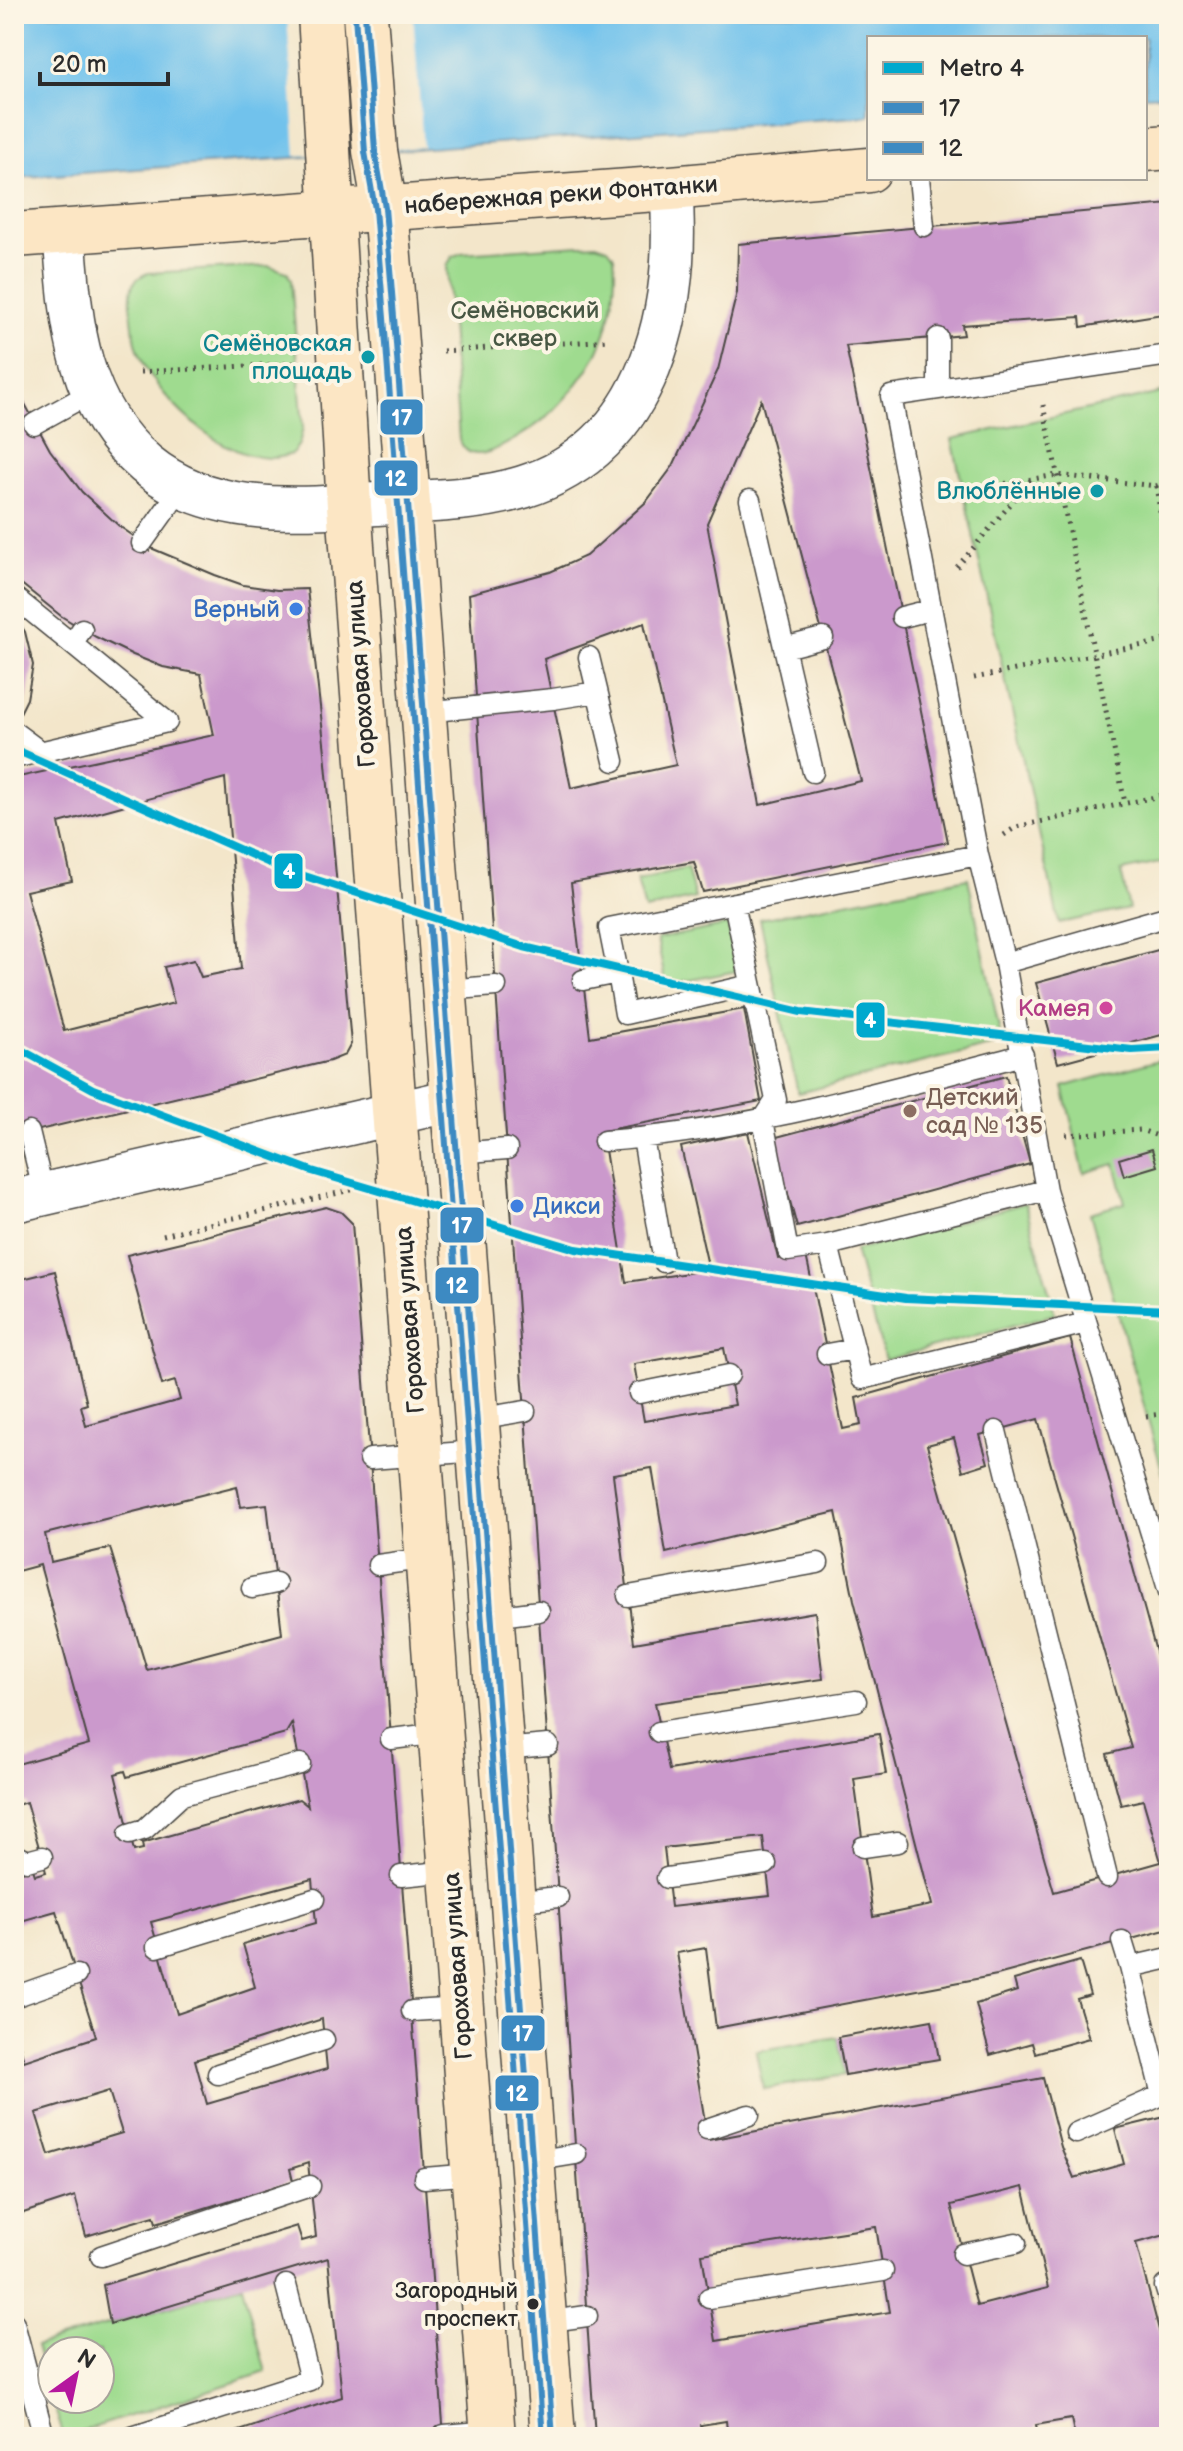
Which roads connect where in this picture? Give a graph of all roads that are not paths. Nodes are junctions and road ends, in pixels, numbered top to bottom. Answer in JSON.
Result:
{"nodes":[{"id":1,"x":320,"y":14,"type":"edge"},
{"id":2,"x":365,"y":14,"type":"edge"},
{"id":3,"x":1169,"y":147,"type":"edge"},
{"id":4,"x":1147,"y":149,"type":"edge"},
{"id":5,"x":867,"y":170,"type":"edge"},
{"id":6,"x":919,"y":180,"type":"edge"},
{"id":7,"x":671,"y":188,"type":"junction"},
{"id":8,"x":385,"y":208,"type":"junction"},
{"id":9,"x":330,"y":213,"type":"junction"},
{"id":10,"x":924,"y":226,"type":"dead end"},
{"id":11,"x":64,"y":231,"type":"junction"},
{"id":12,"x":14,"y":235,"type":"edge"},
{"id":13,"x":938,"y":338,"type":"dead end"},
{"id":14,"x":1169,"y":355,"type":"edge"},
{"id":15,"x":938,"y":388,"type":"junction"},
{"id":16,"x":92,"y":392,"type":"junction"},
{"id":17,"x":34,"y":424,"type":"dead end"},
{"id":18,"x":182,"y":487,"type":"junction"},
{"id":19,"x":750,"y":500,"type":"dead end"},
{"id":20,"x":408,"y":502,"type":"junction"},
{"id":21,"x":349,"y":506,"type":"junction"},
{"id":22,"x":142,"y":543,"type":"dead end"},
{"id":23,"x":14,"y":597,"type":"edge"},
{"id":24,"x":930,"y":610,"type":"junction"},
{"id":25,"x":902,"y":617,"type":"dead end"},
{"id":26,"x":823,"y":638,"type":"dead end"},
{"id":27,"x":784,"y":648,"type":"junction"},
{"id":28,"x":589,"y":657,"type":"dead end"},
{"id":29,"x":597,"y":692,"type":"junction"},
{"id":30,"x":424,"y":712,"type":"junction"},
{"id":31,"x":14,"y":732,"type":"edge"},
{"id":32,"x":41,"y":752,"type":"junction"},
{"id":33,"x":14,"y":758,"type":"edge"},
{"id":34,"x":614,"y":761,"type":"dead end"},
{"id":35,"x":813,"y":772,"type":"dead end"},
{"id":36,"x":978,"y":855,"type":"junction"},
{"id":37,"x":734,"y":903,"type":"junction"},
{"id":38,"x":1169,"y":916,"type":"edge"},
{"id":39,"x":1005,"y":963,"type":"junction"},
{"id":40,"x":618,"y":973,"type":"junction"},
{"id":41,"x":583,"y":980,"type":"dead end"},
{"id":42,"x":751,"y":985,"type":"junction"},
{"id":43,"x":496,"y":986,"type":"dead end"},
{"id":44,"x":444,"y":990,"type":"junction"},
{"id":45,"x":1023,"y":1055,"type":"junction"},
{"id":46,"x":453,"y":1100,"type":"junction"},
{"id":47,"x":394,"y":1112,"type":"junction"},
{"id":48,"x":763,"y":1120,"type":"junction"},
{"id":49,"x":29,"y":1132,"type":"dead end"},
{"id":50,"x":643,"y":1138,"type":"junction"},
{"id":51,"x":604,"y":1141,"type":"dead end"},
{"id":52,"x":507,"y":1149,"type":"dead end"},
{"id":53,"x":457,"y":1153,"type":"junction"},
{"id":54,"x":1046,"y":1190,"type":"junction"},
{"id":55,"x":29,"y":1197,"type":"edge"},
{"id":56,"x":828,"y":1245,"type":"junction"},
{"id":57,"x":664,"y":1262,"type":"dead end"},
{"id":58,"x":1086,"y":1323,"type":"junction"},
{"id":59,"x":854,"y":1349,"type":"junction"},
{"id":60,"x":827,"y":1354,"type":"dead end"},
{"id":61,"x":729,"y":1375,"type":"dead end"},
{"id":62,"x":639,"y":1393,"type":"dead end"},
{"id":63,"x":525,"y":1411,"type":"dead end"},
{"id":64,"x":996,"y":1431,"type":"dead end"},
{"id":65,"x":478,"y":1435,"type":"junction"},
{"id":66,"x":420,"y":1455,"type":"junction"},
{"id":67,"x":370,"y":1459,"type":"dead end"},
{"id":68,"x":428,"y":1558,"type":"junction"},
{"id":69,"x":818,"y":1563,"type":"dead end"},
{"id":70,"x":378,"y":1565,"type":"dead end"},
{"id":71,"x":276,"y":1583,"type":"dead end"},
{"id":72,"x":252,"y":1588,"type":"dead end"},
{"id":73,"x":1169,"y":1592,"type":"edge"},
{"id":74,"x":628,"y":1596,"type":"dead end"},
{"id":75,"x":539,"y":1611,"type":"dead end"},
{"id":76,"x":492,"y":1617,"type":"junction"},
{"id":77,"x":856,"y":1701,"type":"dead end"},
{"id":78,"x":659,"y":1732,"type":"dead end"},
{"id":79,"x":441,"y":1733,"type":"junction"},
{"id":80,"x":391,"y":1739,"type":"dead end"},
{"id":81,"x":548,"y":1745,"type":"dead end"},
{"id":82,"x":502,"y":1749,"type":"junction"},
{"id":83,"x":300,"y":1764,"type":"dead end"},
{"id":84,"x":129,"y":1834,"type":"dead end"},
{"id":85,"x":898,"y":1842,"type":"dead end"},
{"id":86,"x":863,"y":1847,"type":"dead end"},
{"id":87,"x":14,"y":1854,"type":"edge"},
{"id":88,"x":42,"y":1857,"type":"dead end"},
{"id":89,"x":766,"y":1864,"type":"dead end"},
{"id":90,"x":451,"y":1871,"type":"junction"},
{"id":91,"x":401,"y":1876,"type":"dead end"},
{"id":92,"x":1107,"y":1877,"type":"dead end"},
{"id":93,"x":667,"y":1878,"type":"dead end"},
{"id":94,"x":558,"y":1897,"type":"dead end"},
{"id":95,"x":314,"y":1899,"type":"dead end"},
{"id":96,"x":513,"y":1902,"type":"junction"},
{"id":97,"x":1122,"y":1941,"type":"dead end"},
{"id":98,"x":157,"y":1947,"type":"dead end"},
{"id":99,"x":1169,"y":1958,"type":"edge"},
{"id":100,"x":1130,"y":1967,"type":"junction"},
{"id":101,"x":76,"y":1975,"type":"dead end"},
{"id":102,"x":14,"y":1997,"type":"edge"},
{"id":103,"x":461,"y":2008,"type":"junction"},
{"id":104,"x":412,"y":2011,"type":"dead end"},
{"id":105,"x":324,"y":2040,"type":"dead end"},
{"id":106,"x":218,"y":2074,"type":"dead end"},
{"id":107,"x":1166,"y":2094,"type":"edge"},
{"id":108,"x":749,"y":2115,"type":"dead end"},
{"id":109,"x":707,"y":2129,"type":"dead end"},
{"id":110,"x":1076,"y":2133,"type":"dead end"},
{"id":111,"x":576,"y":2154,"type":"dead end"},
{"id":112,"x":533,"y":2161,"type":"junction"},
{"id":113,"x":474,"y":2174,"type":"junction"},
{"id":114,"x":424,"y":2178,"type":"dead end"},
{"id":115,"x":310,"y":2186,"type":"dead end"},
{"id":116,"x":1016,"y":2243,"type":"dead end"},
{"id":117,"x":963,"y":2254,"type":"dead end"},
{"id":118,"x":101,"y":2256,"type":"dead end"},
{"id":119,"x":883,"y":2271,"type":"dead end"},
{"id":120,"x":286,"y":2285,"type":"dead end"},
{"id":121,"x":1169,"y":2285,"type":"edge"},
{"id":122,"x":709,"y":2298,"type":"dead end"},
{"id":123,"x":1169,"y":2299,"type":"edge"},
{"id":124,"x":587,"y":2316,"type":"dead end"},
{"id":125,"x":544,"y":2322,"type":"junction"},
{"id":126,"x":14,"y":2323,"type":"edge"},
{"id":127,"x":22,"y":2385,"type":"edge"},
{"id":128,"x":493,"y":2434,"type":"edge"},
{"id":129,"x":444,"y":2435,"type":"dead end"},
{"id":130,"x":44,"y":2437,"type":"edge"},
{"id":131,"x":132,"y":2437,"type":"edge"},
{"id":132,"x":553,"y":2437,"type":"edge"}],
"edges":[{"from":1,"to":9,"type":"main road","name":"Гороховая улица"},
{"from":2,"to":8,"type":"main road"},
{"from":3,"to":4,"type":"main road"},
{"from":5,"to":7,"type":"main road","name":"набережная реки Фонтанки"},
{"from":6,"to":10,"type":"lane"},
{"from":7,"to":8,"type":"main road","name":"набережная реки Фонтанки"},
{"from":7,"to":20,"type":"street"},
{"from":8,"to":9,"type":"main road","name":"набережная реки Фонтанки"},
{"from":8,"to":20,"type":"main road"},
{"from":9,"to":11,"type":"main road","name":"набережная реки Фонтанки"},
{"from":9,"to":21,"type":"main road","name":"Гороховая улица"},
{"from":11,"to":12,"type":"main road","name":"набережная реки Фонтанки"},
{"from":11,"to":16,"type":"street"},
{"from":13,"to":15,"type":"lane"},
{"from":14,"to":15,"type":"lane"},
{"from":15,"to":24,"type":"lane"},
{"from":16,"to":17,"type":"lane"},
{"from":16,"to":18,"type":"street"},
{"from":18,"to":21,"type":"street"},
{"from":18,"to":22,"type":"lane"},
{"from":19,"to":27,"type":"lane"},
{"from":20,"to":21,"type":"street"},
{"from":20,"to":30,"type":"main road"},
{"from":21,"to":47,"type":"main road","name":"Гороховая улица"},
{"from":23,"to":32,"type":"lane"},
{"from":24,"to":25,"type":"lane"},
{"from":24,"to":36,"type":"lane"},
{"from":26,"to":27,"type":"lane"},
{"from":27,"to":35,"type":"lane"},
{"from":28,"to":29,"type":"lane"},
{"from":29,"to":30,"type":"lane"},
{"from":29,"to":34,"type":"lane"},
{"from":30,"to":44,"type":"main road"},
{"from":31,"to":32,"type":"lane"},
{"from":32,"to":33,"type":"lane"},
{"from":36,"to":37,"type":"lane"},
{"from":36,"to":39,"type":"lane"},
{"from":37,"to":40,"type":"lane"},
{"from":37,"to":42,"type":"lane"},
{"from":38,"to":39,"type":"lane"},
{"from":39,"to":45,"type":"lane"},
{"from":40,"to":41,"type":"lane"},
{"from":40,"to":42,"type":"lane"},
{"from":42,"to":48,"type":"lane"},
{"from":43,"to":44,"type":"lane"},
{"from":44,"to":46,"type":"main road"},
{"from":45,"to":48,"type":"lane"},
{"from":45,"to":54,"type":"lane"},
{"from":46,"to":47,"type":"street"},
{"from":46,"to":53,"type":"main road"},
{"from":47,"to":55,"type":"street"},
{"from":47,"to":66,"type":"main road","name":"Гороховая улица"},
{"from":48,"to":50,"type":"lane"},
{"from":48,"to":56,"type":"lane"},
{"from":49,"to":55,"type":"lane"},
{"from":50,"to":51,"type":"lane"},
{"from":50,"to":57,"type":"lane"},
{"from":52,"to":53,"type":"lane"},
{"from":53,"to":65,"type":"main road"},
{"from":54,"to":56,"type":"lane"},
{"from":54,"to":58,"type":"lane"},
{"from":56,"to":59,"type":"lane"},
{"from":58,"to":59,"type":"lane"},
{"from":58,"to":73,"type":"lane"},
{"from":59,"to":60,"type":"lane"},
{"from":61,"to":62,"type":"lane"},
{"from":63,"to":65,"type":"lane"},
{"from":64,"to":92,"type":"lane"},
{"from":65,"to":66,"type":"lane"},
{"from":65,"to":76,"type":"main road"},
{"from":66,"to":67,"type":"lane"},
{"from":66,"to":68,"type":"main road","name":"Гороховая улица"},
{"from":68,"to":70,"type":"lane"},
{"from":68,"to":79,"type":"main road","name":"Гороховая улица"},
{"from":69,"to":74,"type":"lane"},
{"from":71,"to":72,"type":"lane"},
{"from":75,"to":76,"type":"lane"},
{"from":76,"to":82,"type":"main road"},
{"from":77,"to":78,"type":"lane"},
{"from":79,"to":80,"type":"lane"},
{"from":79,"to":90,"type":"main road","name":"Гороховая улица"},
{"from":81,"to":82,"type":"lane"},
{"from":82,"to":96,"type":"main road"},
{"from":83,"to":84,"type":"lane"},
{"from":85,"to":86,"type":"lane"},
{"from":87,"to":88,"type":"lane"},
{"from":89,"to":93,"type":"lane"},
{"from":90,"to":91,"type":"lane"},
{"from":90,"to":103,"type":"main road","name":"Гороховая улица"},
{"from":94,"to":96,"type":"lane"},
{"from":95,"to":98,"type":"lane"},
{"from":96,"to":112,"type":"main road"},
{"from":97,"to":100,"type":"lane"},
{"from":99,"to":100,"type":"lane"},
{"from":100,"to":107,"type":"lane"},
{"from":101,"to":102,"type":"lane"},
{"from":103,"to":104,"type":"lane"},
{"from":103,"to":113,"type":"main road","name":"Гороховая улица"},
{"from":105,"to":106,"type":"lane"},
{"from":107,"to":110,"type":"lane"},
{"from":108,"to":109,"type":"lane"},
{"from":111,"to":112,"type":"lane"},
{"from":112,"to":125,"type":"main road"},
{"from":113,"to":114,"type":"lane"},
{"from":113,"to":128,"type":"main road","name":"Гороховая улица"},
{"from":115,"to":118,"type":"lane"},
{"from":116,"to":117,"type":"lane"},
{"from":119,"to":122,"type":"lane"},
{"from":120,"to":131,"type":"lane"},
{"from":121,"to":123,"type":"lane"},
{"from":124,"to":125,"type":"lane"},
{"from":125,"to":132,"type":"main road"},
{"from":126,"to":127,"type":"lane"},
{"from":127,"to":130,"type":"lane"},
{"from":128,"to":129,"type":"lane"}]}
